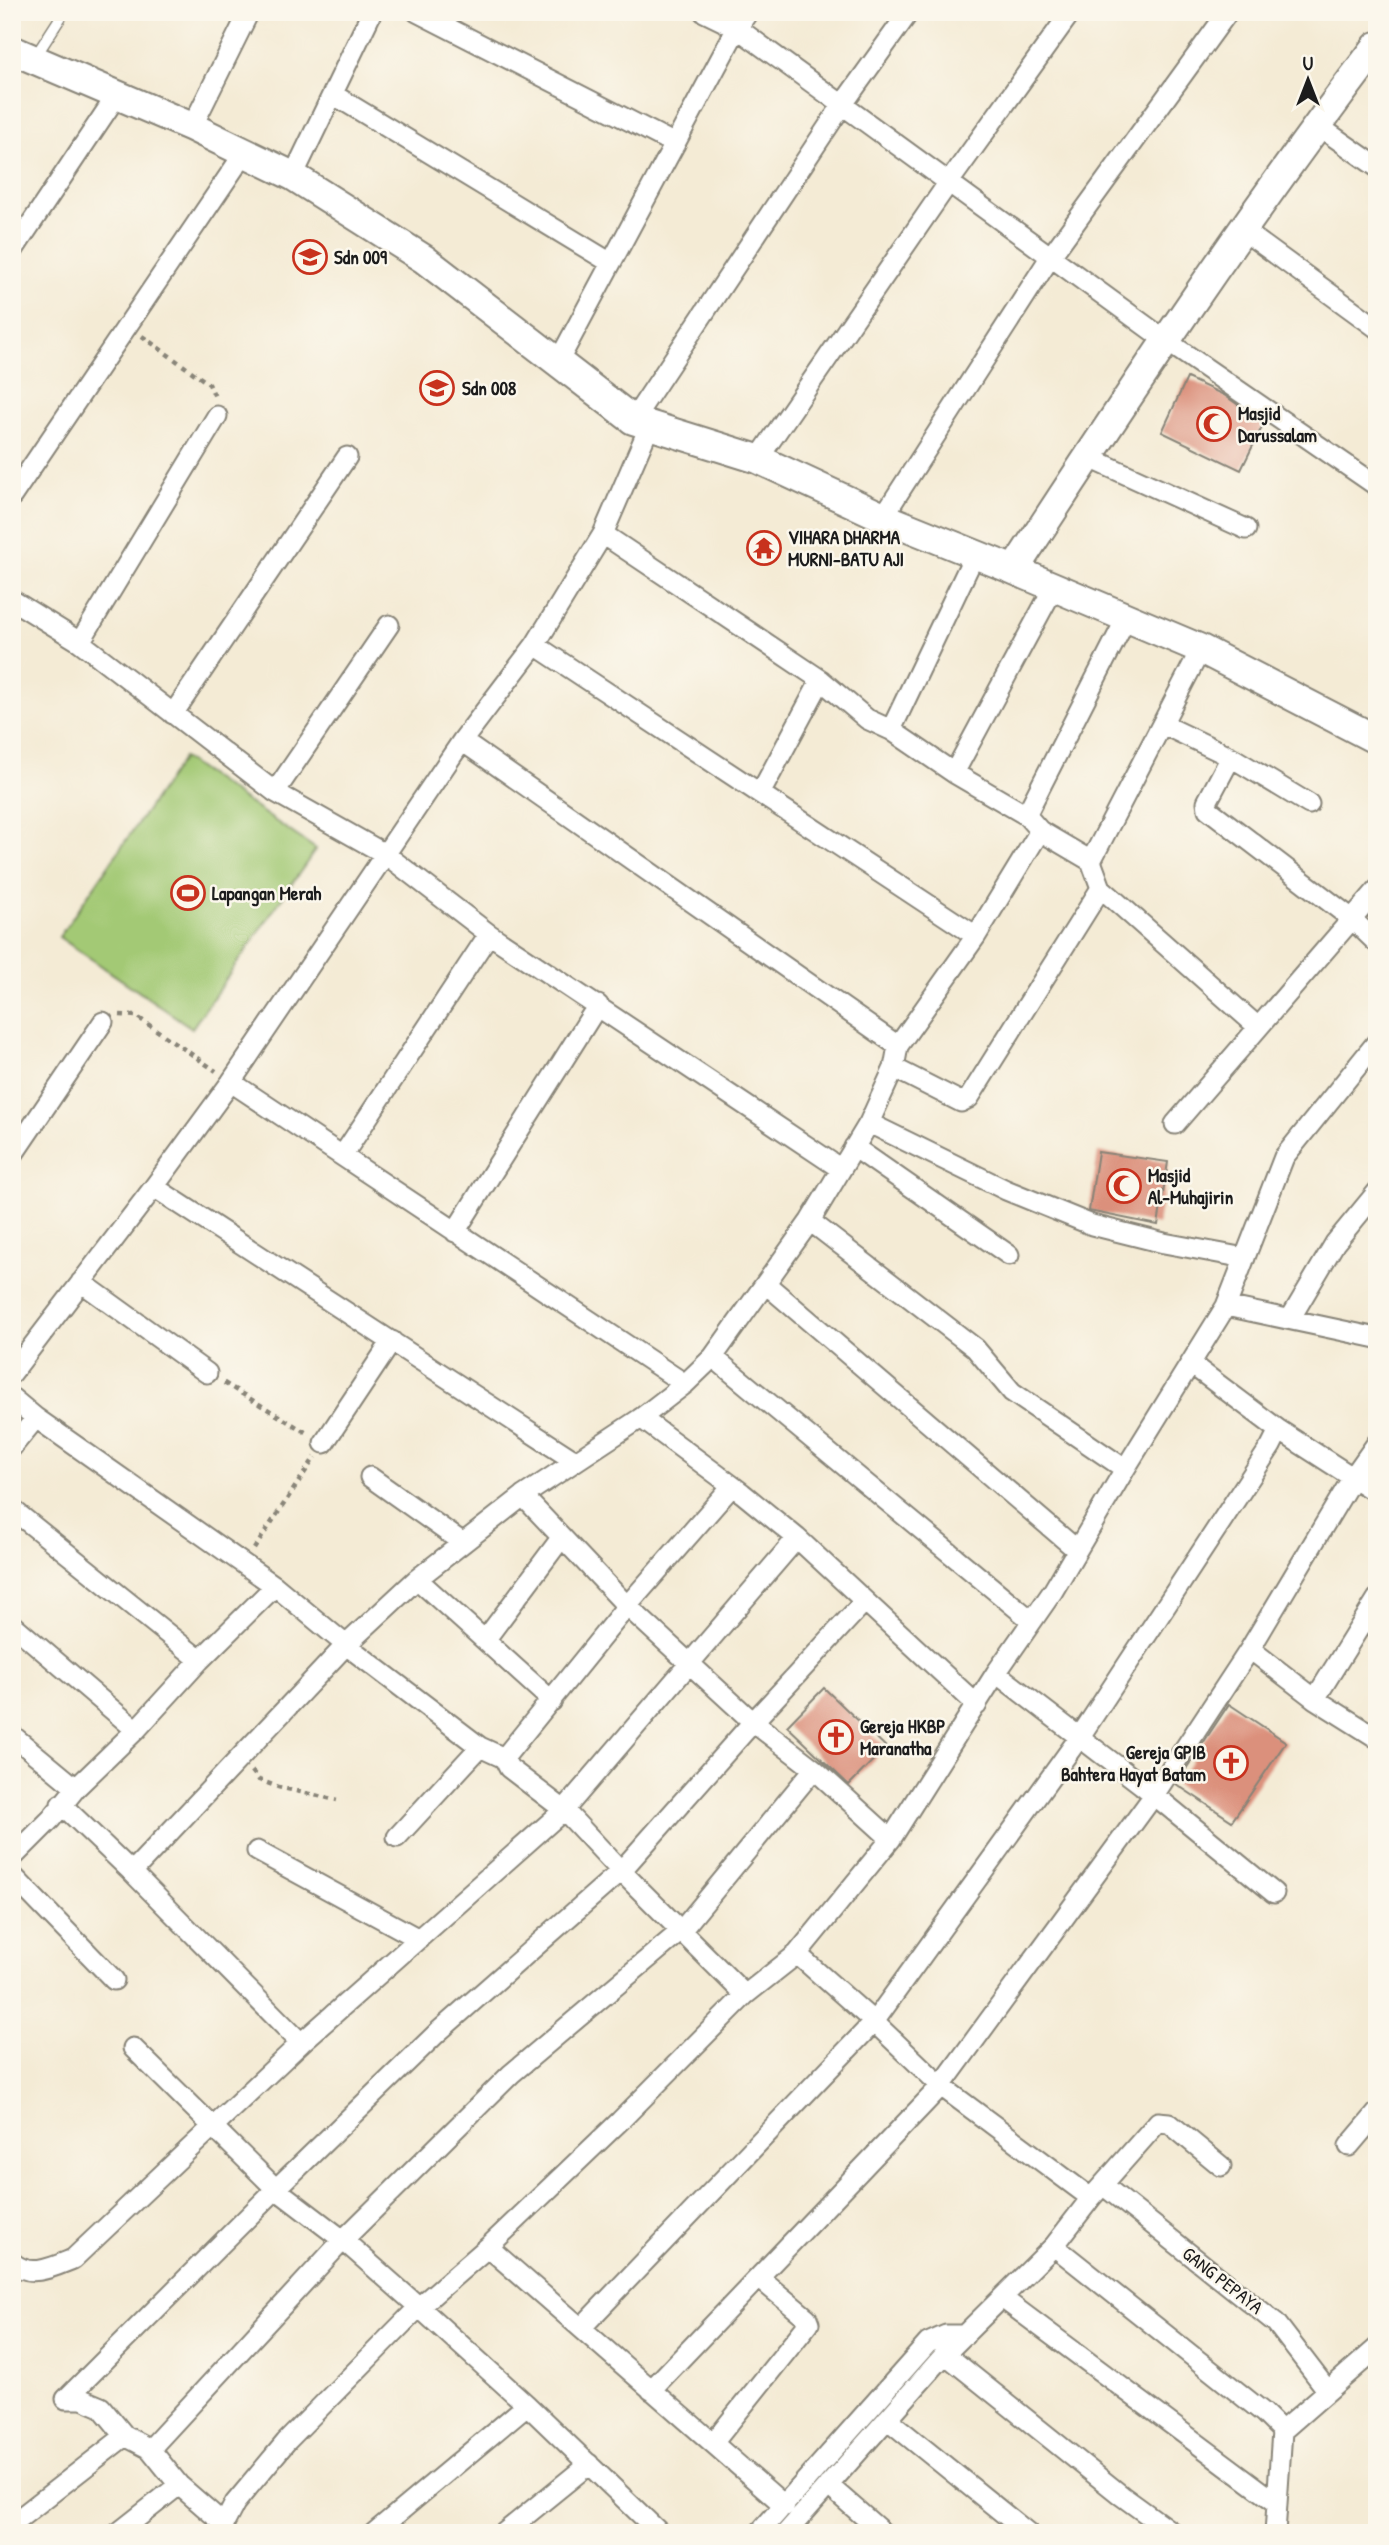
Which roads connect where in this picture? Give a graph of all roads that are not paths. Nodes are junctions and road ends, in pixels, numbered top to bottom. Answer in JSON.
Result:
{"nodes":[{"id":1,"x":64,"y":12,"type":"edge"},
{"id":2,"x":249,"y":12,"type":"edge"},
{"id":3,"x":372,"y":12,"type":"edge"},
{"id":4,"x":417,"y":12,"type":"edge"},
{"id":5,"x":704,"y":12,"type":"edge"},
{"id":6,"x":909,"y":12,"type":"edge"},
{"id":7,"x":1071,"y":12,"type":"edge"},
{"id":8,"x":1228,"y":12,"type":"edge"},
{"id":9,"x":742,"y":20,"type":"edge"},
{"id":10,"x":1377,"y":46,"type":"edge"},
{"id":11,"x":23,"y":54,"type":"edge"},
{"id":12,"x":117,"y":95,"type":"junction"},
{"id":13,"x":334,"y":95,"type":"junction"},
{"id":14,"x":843,"y":104,"type":"junction"},
{"id":15,"x":1317,"y":125,"type":"junction"},
{"id":16,"x":191,"y":127,"type":"junction"},
{"id":17,"x":675,"y":145,"type":"junction"},
{"id":18,"x":245,"y":152,"type":"junction"},
{"id":19,"x":1377,"y":167,"type":"edge"},
{"id":20,"x":293,"y":176,"type":"junction"},
{"id":21,"x":949,"y":182,"type":"junction"},
{"id":22,"x":1244,"y":231,"type":"junction"},
{"id":23,"x":12,"y":252,"type":"edge"},
{"id":24,"x":1051,"y":256,"type":"junction"},
{"id":25,"x":611,"y":263,"type":"junction"},
{"id":26,"x":1377,"y":328,"type":"edge"},
{"id":27,"x":1165,"y":340,"type":"junction"},
{"id":28,"x":558,"y":362,"type":"junction"},
{"id":29,"x":217,"y":416,"type":"road end"},
{"id":30,"x":641,"y":422,"type":"junction"},
{"id":31,"x":347,"y":457,"type":"dead end"},
{"id":32,"x":1088,"y":457,"type":"junction"},
{"id":33,"x":758,"y":459,"type":"junction"},
{"id":34,"x":1377,"y":486,"type":"edge"},
{"id":35,"x":12,"y":496,"type":"edge"},
{"id":36,"x":883,"y":517,"type":"junction"},
{"id":37,"x":1246,"y":529,"type":"dead end"},
{"id":38,"x":603,"y":534,"type":"junction"},
{"id":39,"x":975,"y":554,"type":"junction"},
{"id":40,"x":1014,"y":570,"type":"junction"},
{"id":41,"x":1054,"y":587,"type":"junction"},
{"id":42,"x":12,"y":600,"type":"edge"},
{"id":43,"x":1127,"y":617,"type":"junction"},
{"id":44,"x":389,"y":625,"type":"dead end"},
{"id":45,"x":80,"y":642,"type":"junction"},
{"id":46,"x":535,"y":645,"type":"junction"},
{"id":47,"x":1201,"y":649,"type":"junction"},
{"id":48,"x":821,"y":680,"type":"junction"},
{"id":49,"x":173,"y":713,"type":"junction"},
{"id":50,"x":1162,"y":724,"type":"junction"},
{"id":51,"x":891,"y":730,"type":"junction"},
{"id":52,"x":1377,"y":740,"type":"edge"},
{"id":53,"x":462,"y":741,"type":"junction"},
{"id":54,"x":1231,"y":757,"type":"junction"},
{"id":55,"x":954,"y":774,"type":"junction"},
{"id":56,"x":275,"y":792,"type":"junction"},
{"id":57,"x":761,"y":792,"type":"junction"},
{"id":58,"x":1309,"y":804,"type":"dead end"},
{"id":59,"x":1026,"y":815,"type":"junction"},
{"id":60,"x":1040,"y":831,"type":"junction"},
{"id":61,"x":385,"y":854,"type":"junction"},
{"id":62,"x":1091,"y":861,"type":"junction"},
{"id":63,"x":1101,"y":888,"type":"junction"},
{"id":64,"x":1377,"y":890,"type":"edge"},
{"id":65,"x":1352,"y":919,"type":"junction"},
{"id":66,"x":489,"y":934,"type":"junction"},
{"id":67,"x":976,"y":936,"type":"junction"},
{"id":68,"x":1377,"y":943,"type":"edge"},
{"id":69,"x":598,"y":1005,"type":"junction"},
{"id":70,"x":103,"y":1021,"type":"road end"},
{"id":71,"x":1258,"y":1027,"type":"junction"},
{"id":72,"x":1377,"y":1042,"type":"edge"},
{"id":73,"x":898,"y":1046,"type":"junction"},
{"id":74,"x":894,"y":1068,"type":"junction"},
{"id":75,"x":231,"y":1082,"type":"junction"},
{"id":76,"x":869,"y":1123,"type":"junction"},
{"id":77,"x":1175,"y":1124,"type":"dead end"},
{"id":78,"x":854,"y":1147,"type":"junction"},
{"id":79,"x":343,"y":1155,"type":"junction"},
{"id":80,"x":12,"y":1156,"type":"edge"},
{"id":81,"x":841,"y":1169,"type":"junction"},
{"id":82,"x":154,"y":1187,"type":"junction"},
{"id":83,"x":1377,"y":1192,"type":"edge"},
{"id":84,"x":810,"y":1221,"type":"junction"},
{"id":85,"x":455,"y":1232,"type":"junction"},
{"id":86,"x":1009,"y":1255,"type":"dead end"},
{"id":87,"x":1245,"y":1258,"type":"junction"},
{"id":88,"x":81,"y":1282,"type":"junction"},
{"id":89,"x":766,"y":1284,"type":"junction"},
{"id":90,"x":1226,"y":1306,"type":"junction"},
{"id":91,"x":1290,"y":1320,"type":"junction"},
{"id":92,"x":1375,"y":1335,"type":"edge"},
{"id":93,"x":392,"y":1341,"type":"junction"},
{"id":94,"x":713,"y":1357,"type":"junction"},
{"id":95,"x":1191,"y":1364,"type":"junction"},
{"id":96,"x":12,"y":1373,"type":"edge"},
{"id":97,"x":207,"y":1373,"type":"road end"},
{"id":98,"x":685,"y":1384,"type":"junction"},
{"id":99,"x":12,"y":1398,"type":"edge"},
{"id":100,"x":36,"y":1418,"type":"junction"},
{"id":101,"x":640,"y":1418,"type":"junction"},
{"id":102,"x":1279,"y":1430,"type":"junction"},
{"id":103,"x":324,"y":1443,"type":"road end"},
{"id":104,"x":1377,"y":1443,"type":"edge"},
{"id":105,"x":12,"y":1447,"type":"edge"},
{"id":106,"x":575,"y":1461,"type":"junction"},
{"id":107,"x":1125,"y":1469,"type":"junction"},
{"id":108,"x":370,"y":1477,"type":"dead end"},
{"id":109,"x":1353,"y":1477,"type":"junction"},
{"id":110,"x":732,"y":1486,"type":"junction"},
{"id":111,"x":1377,"y":1493,"type":"edge"},
{"id":112,"x":523,"y":1496,"type":"junction"},
{"id":113,"x":12,"y":1509,"type":"edge"},
{"id":114,"x":562,"y":1537,"type":"junction"},
{"id":115,"x":797,"y":1538,"type":"junction"},
{"id":116,"x":463,"y":1542,"type":"junction"},
{"id":117,"x":1077,"y":1550,"type":"junction"},
{"id":118,"x":417,"y":1579,"type":"junction"},
{"id":119,"x":275,"y":1586,"type":"junction"},
{"id":120,"x":1377,"y":1599,"type":"edge"},
{"id":121,"x":864,"y":1602,"type":"junction"},
{"id":122,"x":627,"y":1606,"type":"junction"},
{"id":123,"x":1032,"y":1621,"type":"junction"},
{"id":124,"x":12,"y":1624,"type":"edge"},
{"id":125,"x":485,"y":1640,"type":"junction"},
{"id":126,"x":346,"y":1644,"type":"junction"},
{"id":127,"x":1250,"y":1649,"type":"junction"},
{"id":128,"x":200,"y":1660,"type":"junction"},
{"id":129,"x":690,"y":1664,"type":"junction"},
{"id":130,"x":996,"y":1673,"type":"junction"},
{"id":131,"x":1315,"y":1699,"type":"junction"},
{"id":132,"x":552,"y":1701,"type":"junction"},
{"id":133,"x":977,"y":1704,"type":"junction"},
{"id":134,"x":753,"y":1722,"type":"junction"},
{"id":135,"x":136,"y":1730,"type":"junction"},
{"id":136,"x":12,"y":1735,"type":"edge"},
{"id":137,"x":1079,"y":1738,"type":"junction"},
{"id":138,"x":1377,"y":1738,"type":"edge"},
{"id":139,"x":480,"y":1747,"type":"junction"},
{"id":140,"x":504,"y":1758,"type":"junction"},
{"id":141,"x":814,"y":1769,"type":"junction"},
{"id":142,"x":76,"y":1788,"type":"junction"},
{"id":143,"x":1154,"y":1795,"type":"junction"},
{"id":144,"x":61,"y":1804,"type":"junction"},
{"id":145,"x":564,"y":1810,"type":"junction"},
{"id":146,"x":397,"y":1837,"type":"dead end"},
{"id":147,"x":891,"y":1839,"type":"junction"},
{"id":148,"x":257,"y":1851,"type":"dead end"},
{"id":149,"x":14,"y":1853,"type":"edge"},
{"id":150,"x":621,"y":1871,"type":"junction"},
{"id":151,"x":132,"y":1872,"type":"junction"},
{"id":152,"x":12,"y":1875,"type":"edge"},
{"id":153,"x":1275,"y":1893,"type":"dead end"},
{"id":154,"x":681,"y":1931,"type":"junction"},
{"id":155,"x":419,"y":1940,"type":"junction"},
{"id":156,"x":797,"y":1954,"type":"junction"},
{"id":157,"x":114,"y":1980,"type":"dead end"},
{"id":158,"x":745,"y":1995,"type":"junction"},
{"id":159,"x":874,"y":2022,"type":"junction"},
{"id":160,"x":301,"y":2043,"type":"junction"},
{"id":161,"x":133,"y":2048,"type":"dead end"},
{"id":162,"x":941,"y":2086,"type":"junction"},
{"id":163,"x":1377,"y":2113,"type":"edge"},
{"id":164,"x":212,"y":2127,"type":"junction"},
{"id":165,"x":1349,"y":2146,"type":"dead end"},
{"id":166,"x":1221,"y":2166,"type":"dead end"},
{"id":167,"x":276,"y":2189,"type":"junction"},
{"id":168,"x":1097,"y":2191,"type":"junction"},
{"id":169,"x":343,"y":2240,"type":"junction"},
{"id":170,"x":1054,"y":2246,"type":"junction"},
{"id":171,"x":488,"y":2247,"type":"junction"},
{"id":172,"x":12,"y":2262,"type":"edge"},
{"id":173,"x":759,"y":2278,"type":"junction"},
{"id":174,"x":1002,"y":2298,"type":"junction"},
{"id":175,"x":419,"y":2307,"type":"junction"},
{"id":176,"x":581,"y":2328,"type":"junction"},
{"id":177,"x":965,"y":2335,"type":"junction"},
{"id":178,"x":1377,"y":2348,"type":"edge"},
{"id":179,"x":945,"y":2354,"type":"junction"},
{"id":180,"x":652,"y":2390,"type":"junction"},
{"id":181,"x":1328,"y":2391,"type":"junction"},
{"id":182,"x":527,"y":2405,"type":"junction"},
{"id":183,"x":887,"y":2419,"type":"junction"},
{"id":184,"x":1282,"y":2431,"type":"junction"},
{"id":185,"x":125,"y":2436,"type":"junction"},
{"id":186,"x":713,"y":2443,"type":"junction"},
{"id":187,"x":149,"y":2449,"type":"junction"},
{"id":188,"x":589,"y":2464,"type":"junction"},
{"id":189,"x":179,"y":2485,"type":"junction"},
{"id":190,"x":828,"y":2486,"type":"junction"},
{"id":191,"x":1277,"y":2502,"type":"junction"},
{"id":192,"x":785,"y":2506,"type":"junction"},
{"id":193,"x":12,"y":2524,"type":"edge"},
{"id":194,"x":224,"y":2528,"type":"edge"},
{"id":195,"x":649,"y":2530,"type":"edge"},
{"id":196,"x":118,"y":2533,"type":"edge"},
{"id":197,"x":374,"y":2533,"type":"edge"},
{"id":198,"x":504,"y":2533,"type":"edge"},
{"id":199,"x":759,"y":2533,"type":"edge"},
{"id":200,"x":786,"y":2533,"type":"edge"},
{"id":201,"x":883,"y":2533,"type":"edge"},
{"id":202,"x":1028,"y":2533,"type":"edge"},
{"id":203,"x":1173,"y":2533,"type":"edge"},
{"id":204,"x":1275,"y":2533,"type":"edge"}],
"edges":[{"from":1,"to":11,"type":"lane"},
{"from":2,"to":16,"type":"street"},
{"from":3,"to":13,"type":"street"},
{"from":4,"to":17,"type":"street"},
{"from":5,"to":9,"type":"street"},
{"from":6,"to":14,"type":"street"},
{"from":7,"to":21,"type":"street"},
{"from":8,"to":24,"type":"street"},
{"from":9,"to":14,"type":"street"},
{"from":9,"to":17,"type":"street"},
{"from":10,"to":15,"type":"street"},
{"from":11,"to":12,"type":"street"},
{"from":12,"to":16,"type":"street"},
{"from":12,"to":23,"type":"street"},
{"from":13,"to":20,"type":"street"},
{"from":13,"to":25,"type":"street"},
{"from":14,"to":21,"type":"street"},
{"from":14,"to":30,"type":"street"},
{"from":15,"to":19,"type":"street"},
{"from":15,"to":22,"type":"street"},
{"from":16,"to":18,"type":"street"},
{"from":17,"to":25,"type":"street"},
{"from":18,"to":20,"type":"street"},
{"from":18,"to":35,"type":"street"},
{"from":20,"to":28,"type":"street"},
{"from":21,"to":24,"type":"street"},
{"from":21,"to":33,"type":"street"},
{"from":22,"to":26,"type":"street"},
{"from":22,"to":27,"type":"street"},
{"from":24,"to":27,"type":"street"},
{"from":24,"to":36,"type":"street"},
{"from":25,"to":28,"type":"street"},
{"from":27,"to":32,"type":"street"},
{"from":27,"to":34,"type":"street"},
{"from":28,"to":30,"type":"street"},
{"from":29,"to":45,"type":"street"},
{"from":30,"to":33,"type":"street"},
{"from":30,"to":38,"type":"street"},
{"from":31,"to":49,"type":"street"},
{"from":32,"to":37,"type":"street"},
{"from":32,"to":40,"type":"street"},
{"from":33,"to":36,"type":"street"},
{"from":36,"to":39,"type":"street"},
{"from":38,"to":46,"type":"street"},
{"from":38,"to":48,"type":"street"},
{"from":39,"to":40,"type":"street"},
{"from":39,"to":51,"type":"street"},
{"from":40,"to":41,"type":"street"},
{"from":41,"to":43,"type":"street"},
{"from":41,"to":55,"type":"street"},
{"from":42,"to":45,"type":"street"},
{"from":43,"to":47,"type":"street"},
{"from":43,"to":59,"type":"street"},
{"from":44,"to":56,"type":"street"},
{"from":45,"to":49,"type":"street"},
{"from":46,"to":53,"type":"street"},
{"from":46,"to":57,"type":"street"},
{"from":47,"to":50,"type":"street"},
{"from":47,"to":52,"type":"street"},
{"from":48,"to":51,"type":"street"},
{"from":48,"to":57,"type":"street"},
{"from":49,"to":56,"type":"street"},
{"from":50,"to":54,"type":"street"},
{"from":50,"to":62,"type":"street"},
{"from":51,"to":55,"type":"street"},
{"from":53,"to":61,"type":"street"},
{"from":53,"to":73,"type":"street"},
{"from":54,"to":58,"type":"street"},
{"from":54,"to":65,"type":"street"},
{"from":55,"to":59,"type":"street"},
{"from":56,"to":61,"type":"street"},
{"from":57,"to":67,"type":"street"},
{"from":59,"to":60,"type":"street"},
{"from":60,"to":62,"type":"street"},
{"from":60,"to":67,"type":"street"},
{"from":61,"to":66,"type":"street"},
{"from":61,"to":75,"type":"street"},
{"from":62,"to":63,"type":"street"},
{"from":63,"to":71,"type":"street"},
{"from":63,"to":74,"type":"street"},
{"from":64,"to":65,"type":"street"},
{"from":65,"to":68,"type":"street"},
{"from":65,"to":71,"type":"street"},
{"from":66,"to":69,"type":"street"},
{"from":66,"to":79,"type":"street"},
{"from":67,"to":73,"type":"street"},
{"from":69,"to":81,"type":"street"},
{"from":69,"to":85,"type":"street"},
{"from":70,"to":80,"type":"street"},
{"from":71,"to":77,"type":"street"},
{"from":72,"to":87,"type":"street"},
{"from":73,"to":74,"type":"street"},
{"from":74,"to":76,"type":"street"},
{"from":75,"to":79,"type":"street"},
{"from":75,"to":82,"type":"street"},
{"from":76,"to":78,"type":"street"},
{"from":76,"to":87,"type":"street"},
{"from":78,"to":81,"type":"street"},
{"from":78,"to":86,"type":"street"},
{"from":79,"to":85,"type":"street"},
{"from":81,"to":84,"type":"street"},
{"from":82,"to":88,"type":"street"},
{"from":82,"to":93,"type":"street"},
{"from":83,"to":91,"type":"street"},
{"from":84,"to":89,"type":"street"},
{"from":84,"to":107,"type":"street"},
{"from":85,"to":98,"type":"street"},
{"from":87,"to":90,"type":"street"},
{"from":88,"to":96,"type":"street"},
{"from":88,"to":97,"type":"street"},
{"from":89,"to":94,"type":"street"},
{"from":89,"to":117,"type":"street"},
{"from":90,"to":91,"type":"street"},
{"from":90,"to":95,"type":"street"},
{"from":91,"to":92,"type":"street"},
{"from":93,"to":103,"type":"street"},
{"from":93,"to":106,"type":"street"},
{"from":94,"to":98,"type":"street"},
{"from":94,"to":123,"type":"street"},
{"from":95,"to":102,"type":"street"},
{"from":95,"to":107,"type":"street"},
{"from":98,"to":101,"type":"street"},
{"from":99,"to":100,"type":"street"},
{"from":100,"to":105,"type":"street"},
{"from":100,"to":119,"type":"street"},
{"from":101,"to":106,"type":"street"},
{"from":101,"to":110,"type":"street"},
{"from":102,"to":109,"type":"street"},
{"from":102,"to":137,"type":"street"},
{"from":104,"to":109,"type":"street"},
{"from":106,"to":112,"type":"street"},
{"from":107,"to":117,"type":"street"},
{"from":108,"to":116,"type":"street"},
{"from":109,"to":111,"type":"street"},
{"from":109,"to":127,"type":"street"},
{"from":110,"to":115,"type":"street"},
{"from":110,"to":122,"type":"street"},
{"from":112,"to":114,"type":"street"},
{"from":112,"to":116,"type":"street"},
{"from":113,"to":128,"type":"street"},
{"from":114,"to":122,"type":"street"},
{"from":114,"to":125,"type":"street"},
{"from":115,"to":121,"type":"street"},
{"from":115,"to":129,"type":"street"},
{"from":116,"to":118,"type":"street"},
{"from":117,"to":123,"type":"street"},
{"from":118,"to":125,"type":"street"},
{"from":118,"to":126,"type":"street"},
{"from":119,"to":126,"type":"street"},
{"from":119,"to":128,"type":"street"},
{"from":120,"to":131,"type":"street"},
{"from":121,"to":133,"type":"street"},
{"from":121,"to":134,"type":"street"},
{"from":122,"to":129,"type":"street"},
{"from":122,"to":132,"type":"street"},
{"from":123,"to":130,"type":"street"},
{"from":124,"to":135,"type":"street"},
{"from":125,"to":132,"type":"street"},
{"from":126,"to":139,"type":"street"},
{"from":126,"to":151,"type":"street"},
{"from":127,"to":131,"type":"street"},
{"from":127,"to":143,"type":"street"},
{"from":128,"to":135,"type":"street"},
{"from":129,"to":134,"type":"street"},
{"from":129,"to":145,"type":"street"},
{"from":130,"to":133,"type":"street"},
{"from":130,"to":137,"type":"street"},
{"from":131,"to":138,"type":"street"},
{"from":132,"to":140,"type":"street"},
{"from":133,"to":147,"type":"street"},
{"from":134,"to":141,"type":"street"},
{"from":134,"to":150,"type":"street"},
{"from":135,"to":142,"type":"street"},
{"from":136,"to":142,"type":"street"},
{"from":137,"to":143,"type":"street"},
{"from":137,"to":159,"type":"street"},
{"from":139,"to":140,"type":"street"},
{"from":139,"to":146,"type":"street"},
{"from":140,"to":145,"type":"street"},
{"from":141,"to":147,"type":"street"},
{"from":141,"to":154,"type":"street"},
{"from":142,"to":144,"type":"street"},
{"from":143,"to":153,"type":"street"},
{"from":143,"to":162,"type":"street"},
{"from":144,"to":149,"type":"street"},
{"from":144,"to":151,"type":"street"},
{"from":145,"to":150,"type":"street"},
{"from":145,"to":155,"type":"street"},
{"from":147,"to":156,"type":"street"},
{"from":148,"to":155,"type":"street"},
{"from":150,"to":154,"type":"street"},
{"from":150,"to":167,"type":"street"},
{"from":151,"to":160,"type":"street"},
{"from":152,"to":157,"type":"street"},
{"from":154,"to":158,"type":"street"},
{"from":154,"to":169,"type":"street"},
{"from":155,"to":160,"type":"street"},
{"from":156,"to":158,"type":"street"},
{"from":156,"to":159,"type":"street","name":"GANG PEPAYA"},
{"from":158,"to":171,"type":"street"},
{"from":159,"to":162,"type":"street","name":"GANG PEPAYA"},
{"from":159,"to":176,"type":"street"},
{"from":160,"to":164,"type":"street"},
{"from":161,"to":164,"type":"street"},
{"from":162,"to":168,"type":"street","name":"GANG PEPAYA"},
{"from":162,"to":173,"type":"street"},
{"from":163,"to":165,"type":"street"},
{"from":164,"to":167,"type":"street"},
{"from":164,"to":172,"type":"street"},
{"from":166,"to":168,"type":"street"},
{"from":167,"to":169,"type":"street"},
{"from":167,"to":185,"type":"street"},
{"from":168,"to":170,"type":"street"},
{"from":168,"to":181,"type":"street","name":"GANG PEPAYA"},
{"from":169,"to":175,"type":"street"},
{"from":169,"to":187,"type":"street"},
{"from":170,"to":174,"type":"street"},
{"from":170,"to":184,"type":"street"},
{"from":171,"to":175,"type":"street"},
{"from":171,"to":176,"type":"street"},
{"from":173,"to":180,"type":"street"},
{"from":173,"to":186,"type":"street"},
{"from":174,"to":177,"type":"street"},
{"from":174,"to":191,"type":"street"},
{"from":175,"to":182,"type":"street"},
{"from":175,"to":194,"type":"street"},
{"from":176,"to":180,"type":"street"},
{"from":177,"to":179,"type":"street"},
{"from":177,"to":192,"type":"street"},
{"from":178,"to":181,"type":"street"},
{"from":179,"to":183,"type":"street"},
{"from":179,"to":203,"type":"street"},
{"from":180,"to":186,"type":"street"},
{"from":181,"to":184,"type":"street"},
{"from":182,"to":188,"type":"street"},
{"from":182,"to":197,"type":"street"},
{"from":183,"to":190,"type":"street"},
{"from":183,"to":202,"type":"street"},
{"from":184,"to":191,"type":"street"},
{"from":185,"to":187,"type":"street"},
{"from":185,"to":193,"type":"street"},
{"from":186,"to":192,"type":"street"},
{"from":187,"to":189,"type":"street"},
{"from":188,"to":195,"type":"street"},
{"from":188,"to":198,"type":"street"},
{"from":189,"to":194,"type":"street"},
{"from":189,"to":196,"type":"street"},
{"from":190,"to":200,"type":"street"},
{"from":190,"to":201,"type":"street"},
{"from":191,"to":204,"type":"street"},
{"from":192,"to":199,"type":"street"}]}
